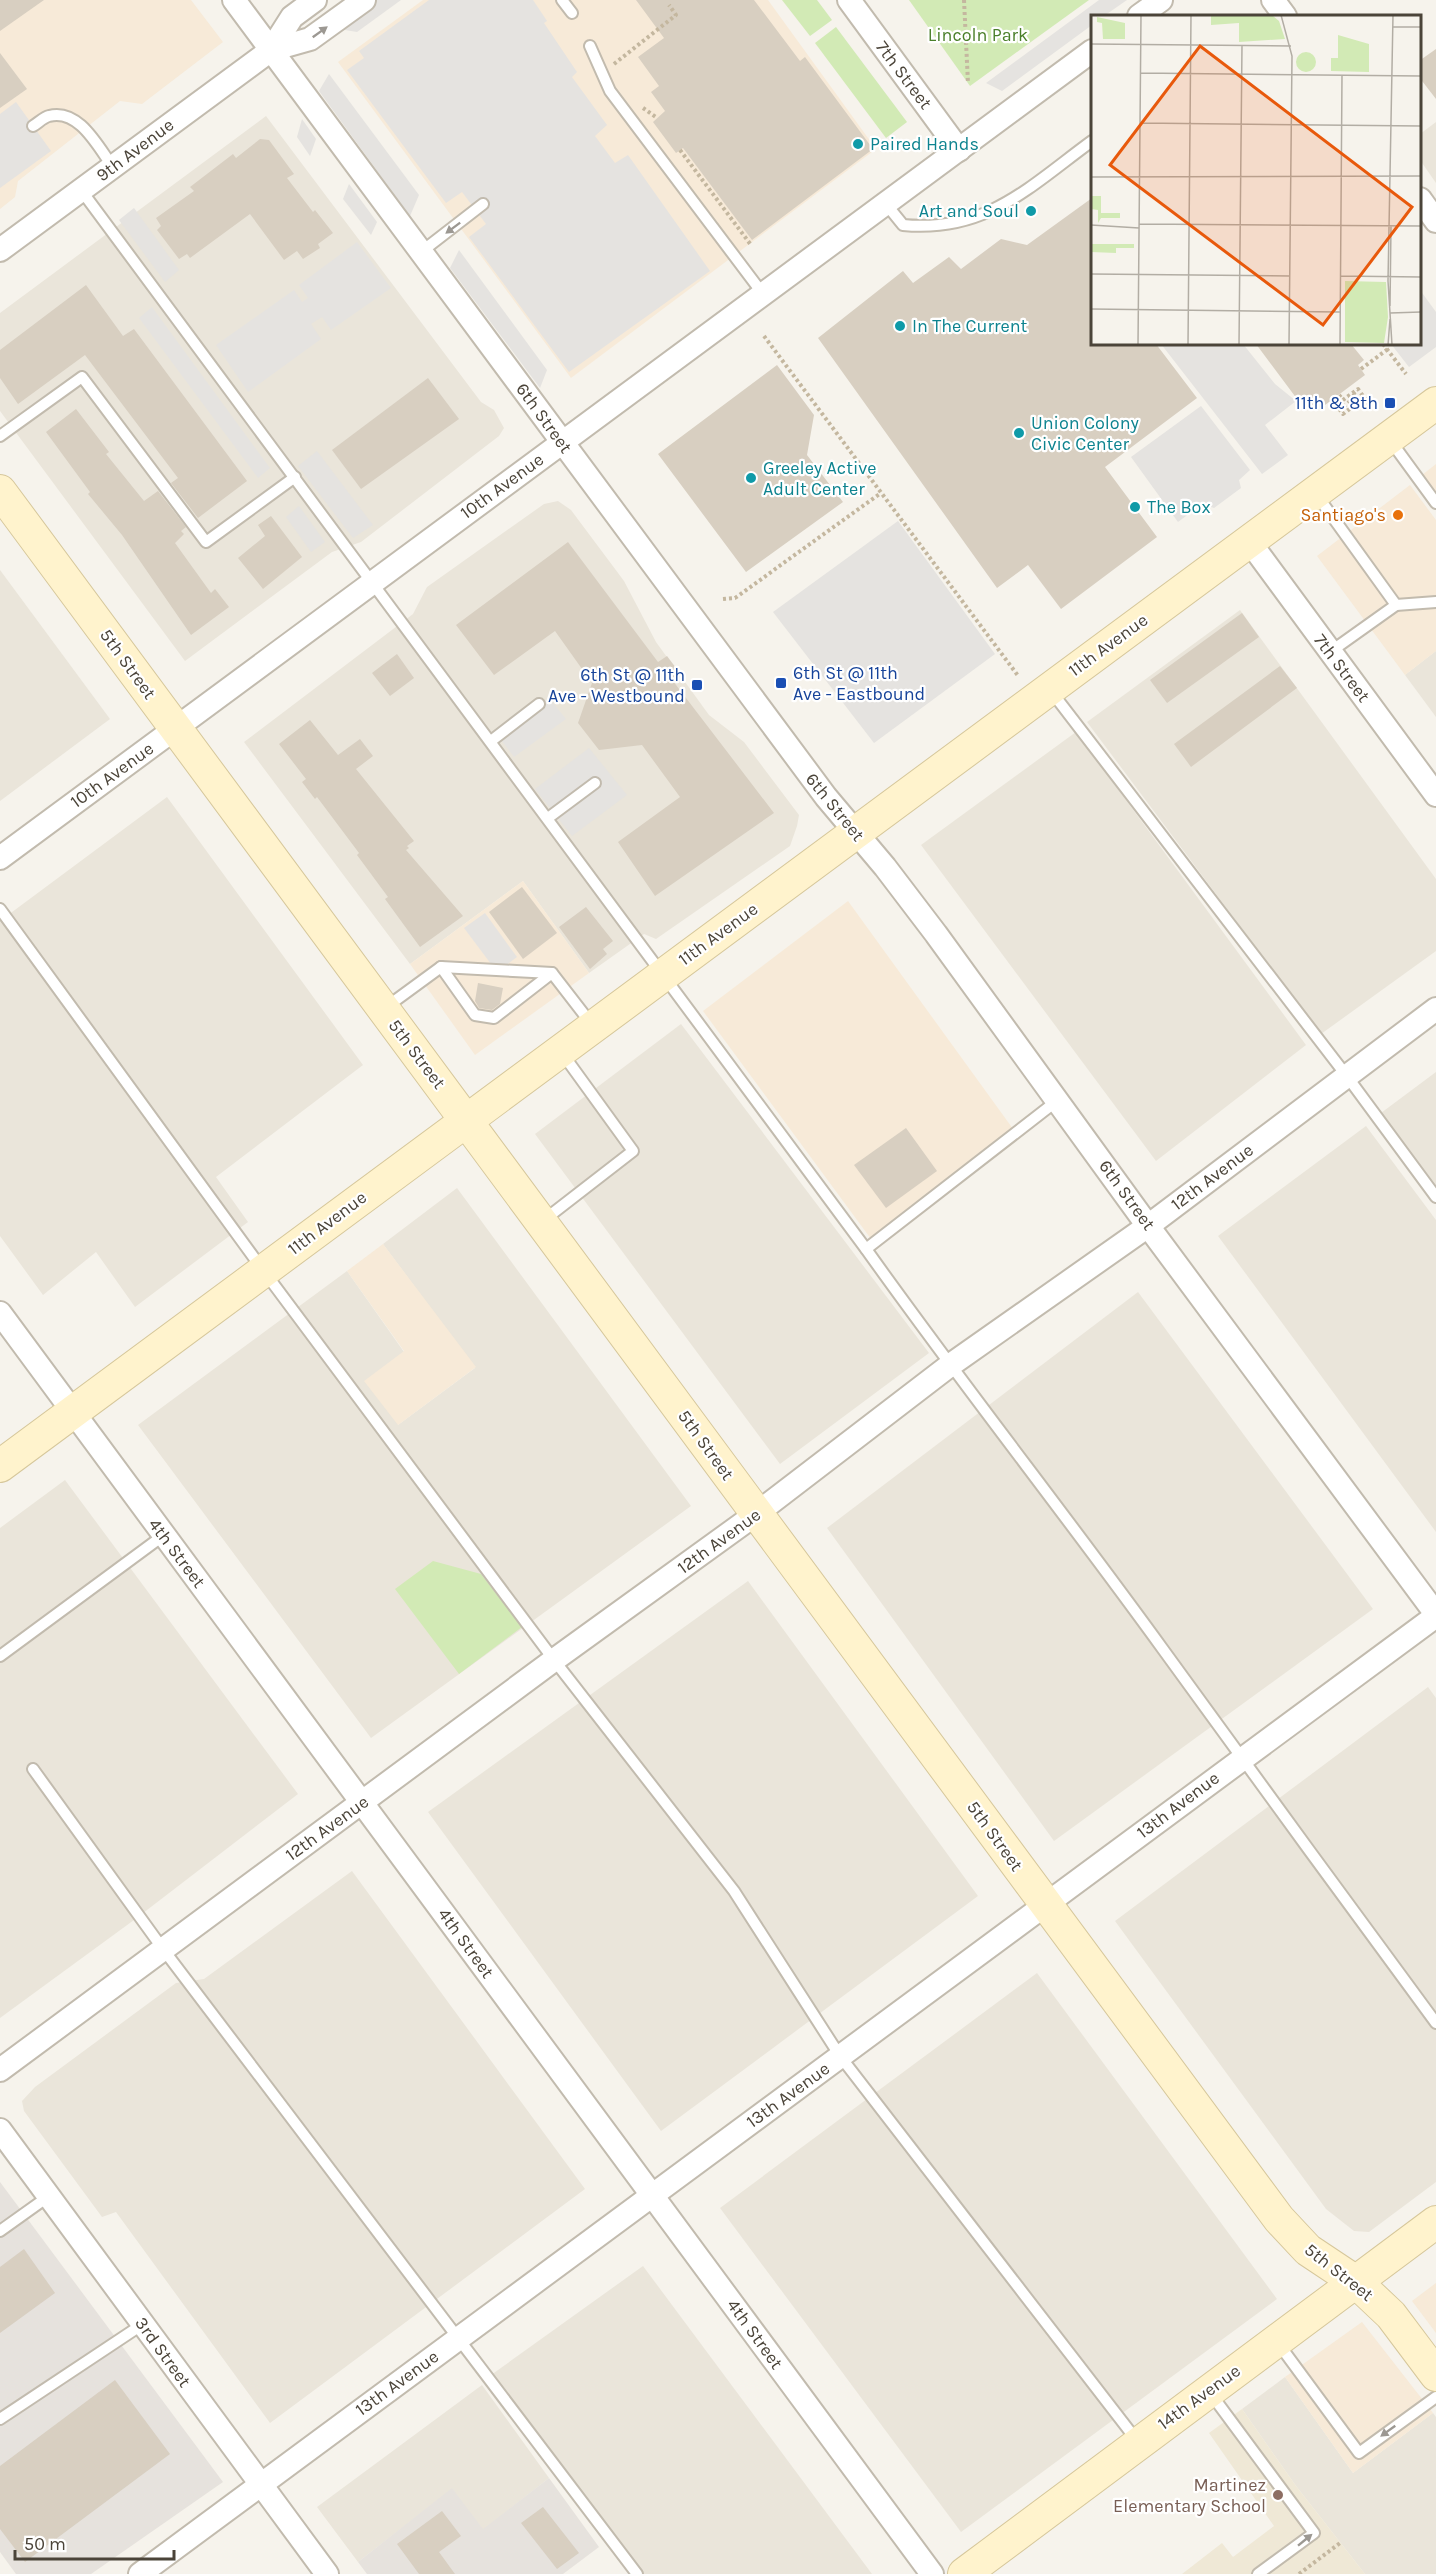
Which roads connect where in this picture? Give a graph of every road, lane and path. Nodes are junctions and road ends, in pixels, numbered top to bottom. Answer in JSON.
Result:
{"nodes":[{"id":1,"x":234,"y":0,"type":"edge"},
{"id":2,"x":315,"y":0,"type":"edge"},
{"id":3,"x":364,"y":0,"type":"edge"},
{"id":4,"x":562,"y":0,"type":"edge"},
{"id":5,"x":849,"y":0,"type":"edge"},
{"id":6,"x":964,"y":0,"type":"edge"},
{"id":7,"x":1161,"y":0,"type":"edge"},
{"id":8,"x":1273,"y":0,"type":"edge"},
{"id":9,"x":669,"y":5,"type":"dead end"},
{"id":10,"x":572,"y":13,"type":"dead end"},
{"id":11,"x":1140,"y":15,"type":"edge"},
{"id":12,"x":1284,"y":15,"type":"edge"},
{"id":13,"x":590,"y":46,"type":"dead end"},
{"id":14,"x":271,"y":50,"type":"junction"},
{"id":15,"x":1090,"y":59,"type":"edge"},
{"id":16,"x":618,"y":75,"type":"dead end"},
{"id":17,"x":968,"y":83,"type":"dead end"},
{"id":18,"x":638,"y":103,"type":"dead end"},
{"id":19,"x":657,"y":118,"type":"dead end"},
{"id":20,"x":33,"y":126,"type":"dead end"},
{"id":21,"x":1091,"y":142,"type":"edge"},
{"id":22,"x":680,"y":150,"type":"dead end"},
{"id":23,"x":959,"y":150,"type":"junction"},
{"id":24,"x":112,"y":166,"type":"junction"},
{"id":25,"x":81,"y":190,"type":"junction"},
{"id":26,"x":1421,"y":202,"type":"edge"},
{"id":27,"x":483,"y":204,"type":"dead end"},
{"id":28,"x":886,"y":204,"type":"junction"},
{"id":29,"x":1436,"y":221,"type":"edge"},
{"id":30,"x":751,"y":245,"type":"dead end"},
{"id":31,"x":0,"y":250,"type":"edge"},
{"id":32,"x":421,"y":252,"type":"junction"},
{"id":33,"x":763,"y":294,"type":"junction"},
{"id":34,"x":764,"y":336,"type":"dead end"},
{"id":35,"x":1384,"y":345,"type":"edge"},
{"id":36,"x":1388,"y":349,"type":"junction"},
{"id":37,"x":1361,"y":369,"type":"dead end"},
{"id":38,"x":1406,"y":374,"type":"dead end"},
{"id":39,"x":1353,"y":393,"type":"junction"},
{"id":40,"x":1338,"y":395,"type":"dead end"},
{"id":41,"x":1364,"y":398,"type":"junction"},
{"id":42,"x":1368,"y":403,"type":"dead end"},
{"id":43,"x":1436,"y":403,"type":"edge"},
{"id":44,"x":0,"y":436,"type":"edge"},
{"id":45,"x":1388,"y":438,"type":"junction"},
{"id":46,"x":562,"y":442,"type":"junction"},
{"id":47,"x":295,"y":477,"type":"junction"},
{"id":48,"x":0,"y":491,"type":"edge"},
{"id":49,"x":1315,"y":492,"type":"junction"},
{"id":50,"x":881,"y":493,"type":"junction"},
{"id":51,"x":1436,"y":503,"type":"edge"},
{"id":52,"x":1249,"y":542,"type":"junction"},
{"id":53,"x":373,"y":582,"type":"junction"},
{"id":54,"x":723,"y":599,"type":"dead end"},
{"id":55,"x":1435,"y":600,"type":"edge"},
{"id":56,"x":1396,"y":605,"type":"junction"},
{"id":57,"x":1330,"y":652,"type":"junction"},
{"id":58,"x":1019,"y":677,"type":"dead end"},
{"id":59,"x":1049,"y":689,"type":"junction"},
{"id":60,"x":539,"y":704,"type":"dead end"},
{"id":61,"x":176,"y":728,"type":"junction"},
{"id":62,"x":491,"y":741,"type":"junction"},
{"id":63,"x":596,"y":783,"type":"dead end"},
{"id":64,"x":1436,"y":795,"type":"edge"},
{"id":65,"x":548,"y":818,"type":"junction"},
{"id":66,"x":855,"y":832,"type":"junction"},
{"id":67,"x":0,"y":858,"type":"edge"},
{"id":68,"x":0,"y":909,"type":"edge"},
{"id":69,"x":441,"y":967,"type":"junction"},
{"id":70,"x":552,"y":973,"type":"junction"},
{"id":71,"x":663,"y":974,"type":"junction"},
{"id":72,"x":383,"y":1009,"type":"junction"},
{"id":73,"x":1436,"y":1009,"type":"edge"},
{"id":74,"x":593,"y":1026,"type":"junction"},
{"id":75,"x":560,"y":1050,"type":"junction"},
{"id":76,"x":1346,"y":1075,"type":"junction"},
{"id":77,"x":1058,"y":1100,"type":"junction"},
{"id":78,"x":465,"y":1120,"type":"junction"},
{"id":79,"x":1436,"y":1197,"type":"edge"},
{"id":80,"x":541,"y":1222,"type":"junction"},
{"id":81,"x":1148,"y":1226,"type":"junction"},
{"id":82,"x":866,"y":1249,"type":"junction"},
{"id":83,"x":263,"y":1270,"type":"junction"},
{"id":84,"x":0,"y":1313,"type":"edge"},
{"id":85,"x":949,"y":1366,"type":"junction"},
{"id":86,"x":72,"y":1412,"type":"junction"},
{"id":87,"x":0,"y":1466,"type":"edge"},
{"id":88,"x":756,"y":1514,"type":"junction"},
{"id":89,"x":164,"y":1535,"type":"junction"},
{"id":90,"x":1436,"y":1615,"type":"edge"},
{"id":91,"x":0,"y":1656,"type":"edge"},
{"id":92,"x":554,"y":1660,"type":"junction"},
{"id":93,"x":1240,"y":1759,"type":"junction"},
{"id":94,"x":33,"y":1769,"type":"dead end"},
{"id":95,"x":362,"y":1803,"type":"junction"},
{"id":96,"x":1046,"y":1905,"type":"junction"},
{"id":97,"x":163,"y":1949,"type":"junction"},
{"id":98,"x":1436,"y":2023,"type":"edge"},
{"id":99,"x":840,"y":2056,"type":"junction"},
{"id":100,"x":0,"y":2070,"type":"edge"},
{"id":101,"x":0,"y":2130,"type":"edge"},
{"id":102,"x":652,"y":2195,"type":"junction"},
{"id":103,"x":49,"y":2196,"type":"junction"},
{"id":104,"x":1436,"y":2222,"type":"edge"},
{"id":105,"x":0,"y":2231,"type":"edge"},
{"id":106,"x":1356,"y":2282,"type":"junction"},
{"id":107,"x":143,"y":2325,"type":"junction"},
{"id":108,"x":457,"y":2339,"type":"junction"},
{"id":109,"x":1276,"y":2341,"type":"junction"},
{"id":110,"x":1436,"y":2375,"type":"edge"},
{"id":111,"x":1208,"y":2391,"type":"junction"},
{"id":112,"x":1436,"y":2397,"type":"edge"},
{"id":113,"x":0,"y":2419,"type":"edge"},
{"id":114,"x":1138,"y":2442,"type":"junction"},
{"id":115,"x":260,"y":2484,"type":"junction"},
{"id":116,"x":1340,"y":2543,"type":"dead end"},
{"id":117,"x":140,"y":2574,"type":"edge"},
{"id":118,"x":327,"y":2574,"type":"edge"},
{"id":119,"x":637,"y":2574,"type":"edge"},
{"id":120,"x":932,"y":2574,"type":"edge"},
{"id":121,"x":964,"y":2574,"type":"edge"},
{"id":122,"x":1257,"y":2574,"type":"edge"},
{"id":123,"x":1299,"y":2574,"type":"edge"}],
"edges":[{"from":1,"to":14,"type":"street","name":"6th Street"},
{"from":2,"to":14,"type":"street","name":"9th Avenue"},
{"from":14,"to":3,"type":"street","name":"9th Avenue","one_way":true},
{"from":4,"to":10,"type":"lane"},
{"from":5,"to":23,"type":"street","name":"7th Street"},
{"from":6,"to":17,"type":"path"},
{"from":7,"to":11,"type":"street"},
{"from":8,"to":12,"type":"street"},
{"from":9,"to":16,"type":"path"},
{"from":13,"to":33,"type":"lane"},
{"from":14,"to":24,"type":"street","name":"9th Avenue"},
{"from":14,"to":32,"type":"street","name":"6th Street"},
{"from":15,"to":23,"type":"street","name":"10th Avenue"},
{"from":18,"to":19,"type":"path"},
{"from":20,"to":24,"type":"lane"},
{"from":21,"to":28,"type":"lane"},
{"from":22,"to":30,"type":"path"},
{"from":23,"to":28,"type":"street","name":"10th Avenue"},
{"from":24,"to":25,"type":"street","name":"9th Avenue"},
{"from":25,"to":31,"type":"street","name":"9th Avenue"},
{"from":25,"to":47,"type":"lane"},
{"from":26,"to":29,"type":"street"},
{"from":27,"to":32,"type":"lane","one_way":true},
{"from":28,"to":33,"type":"street","name":"10th Avenue"},
{"from":32,"to":46,"type":"street","name":"6th Street"},
{"from":33,"to":46,"type":"street","name":"10th Avenue"},
{"from":34,"to":50,"type":"path"},
{"from":35,"to":36,"type":"path"},
{"from":36,"to":37,"type":"path"},
{"from":36,"to":38,"type":"path"},
{"from":39,"to":40,"type":"path"},
{"from":39,"to":41,"type":"path"},
{"from":39,"to":41,"type":"path"},
{"from":41,"to":42,"type":"path"},
{"from":43,"to":45,"type":"main road","name":"11th Avenue"},
{"from":44,"to":47,"type":"lane"},
{"from":45,"to":49,"type":"main road","name":"11th Avenue"},
{"from":45,"to":51,"type":"lane"},
{"from":46,"to":53,"type":"street","name":"10th Avenue"},
{"from":46,"to":66,"type":"street","name":"6th Street"},
{"from":47,"to":53,"type":"lane"},
{"from":48,"to":61,"type":"main road","name":"5th Street"},
{"from":49,"to":52,"type":"main road","name":"11th Avenue"},
{"from":49,"to":56,"type":"lane"},
{"from":50,"to":54,"type":"path"},
{"from":50,"to":58,"type":"path"},
{"from":52,"to":57,"type":"street","name":"7th Street"},
{"from":52,"to":59,"type":"main road","name":"11th Avenue"},
{"from":53,"to":61,"type":"street","name":"10th Avenue"},
{"from":53,"to":62,"type":"lane"},
{"from":55,"to":56,"type":"lane"},
{"from":56,"to":57,"type":"lane"},
{"from":57,"to":64,"type":"street","name":"7th Street"},
{"from":59,"to":66,"type":"main road","name":"11th Avenue"},
{"from":59,"to":76,"type":"lane"},
{"from":60,"to":62,"type":"lane"},
{"from":61,"to":67,"type":"street","name":"10th Avenue"},
{"from":61,"to":72,"type":"main road","name":"5th Street"},
{"from":62,"to":65,"type":"lane"},
{"from":63,"to":65,"type":"lane"},
{"from":65,"to":71,"type":"lane"},
{"from":66,"to":71,"type":"main road","name":"11th Avenue"},
{"from":66,"to":77,"type":"street","name":"6th Street"},
{"from":68,"to":83,"type":"lane"},
{"from":69,"to":70,"type":"lane"},
{"from":69,"to":70,"type":"lane"},
{"from":69,"to":72,"type":"lane"},
{"from":70,"to":74,"type":"lane"},
{"from":71,"to":74,"type":"main road","name":"11th Avenue"},
{"from":71,"to":82,"type":"lane"},
{"from":72,"to":78,"type":"main road","name":"5th Street"},
{"from":73,"to":76,"type":"street","name":"12th Avenue"},
{"from":74,"to":75,"type":"main road","name":"11th Avenue"},
{"from":75,"to":78,"type":"main road","name":"11th Avenue"},
{"from":75,"to":80,"type":"lane"},
{"from":76,"to":79,"type":"lane"},
{"from":76,"to":81,"type":"street","name":"12th Avenue"},
{"from":77,"to":81,"type":"street","name":"6th Street"},
{"from":77,"to":82,"type":"lane"},
{"from":78,"to":80,"type":"main road","name":"5th Street"},
{"from":78,"to":83,"type":"main road","name":"11th Avenue"},
{"from":80,"to":88,"type":"main road","name":"5th Street"},
{"from":81,"to":85,"type":"street","name":"12th Avenue"},
{"from":81,"to":90,"type":"street","name":"6th Street"},
{"from":82,"to":85,"type":"lane"},
{"from":83,"to":86,"type":"main road","name":"11th Avenue"},
{"from":83,"to":92,"type":"lane"},
{"from":84,"to":86,"type":"street","name":"4th Street"},
{"from":85,"to":88,"type":"street","name":"12th Avenue"},
{"from":85,"to":93,"type":"lane"},
{"from":86,"to":87,"type":"main road","name":"11th Avenue"},
{"from":86,"to":89,"type":"street","name":"4th Street"},
{"from":88,"to":92,"type":"street","name":"12th Avenue"},
{"from":88,"to":96,"type":"main road","name":"5th Street"},
{"from":89,"to":91,"type":"lane"},
{"from":89,"to":95,"type":"street","name":"4th Street"},
{"from":90,"to":93,"type":"street","name":"13th Avenue"},
{"from":92,"to":95,"type":"street","name":"12th Avenue"},
{"from":92,"to":99,"type":"lane"},
{"from":93,"to":96,"type":"street","name":"13th Avenue"},
{"from":93,"to":98,"type":"lane"},
{"from":94,"to":97,"type":"lane"},
{"from":95,"to":97,"type":"street","name":"12th Avenue"},
{"from":95,"to":102,"type":"street","name":"4th Street"},
{"from":96,"to":99,"type":"street","name":"13th Avenue"},
{"from":96,"to":106,"type":"main road","name":"5th Street"},
{"from":97,"to":100,"type":"street","name":"12th Avenue"},
{"from":97,"to":108,"type":"lane"},
{"from":99,"to":102,"type":"street","name":"13th Avenue"},
{"from":99,"to":114,"type":"lane"},
{"from":101,"to":103,"type":"street","name":"3rd Street"},
{"from":102,"to":108,"type":"street","name":"13th Avenue"},
{"from":102,"to":120,"type":"street","name":"4th Street"},
{"from":103,"to":105,"type":"lane"},
{"from":103,"to":107,"type":"street","name":"3rd Street"},
{"from":104,"to":106,"type":"main road","name":"14th Avenue"},
{"from":106,"to":109,"type":"main road","name":"14th Avenue"},
{"from":106,"to":110,"type":"main road","name":"5th Street"},
{"from":107,"to":113,"type":"lane"},
{"from":107,"to":115,"type":"street","name":"3rd Street"},
{"from":108,"to":115,"type":"street","name":"13th Avenue"},
{"from":108,"to":119,"type":"lane"},
{"from":109,"to":111,"type":"main road","name":"14th Avenue"},
{"from":112,"to":109,"type":"lane","one_way":true},
{"from":111,"to":114,"type":"main road","name":"14th Avenue"},
{"from":122,"to":111,"type":"lane","one_way":true},
{"from":114,"to":121,"type":"main road","name":"14th Avenue"},
{"from":115,"to":117,"type":"street","name":"13th Avenue"},
{"from":115,"to":118,"type":"street","name":"3rd Street"},
{"from":116,"to":123,"type":"path"}]}
